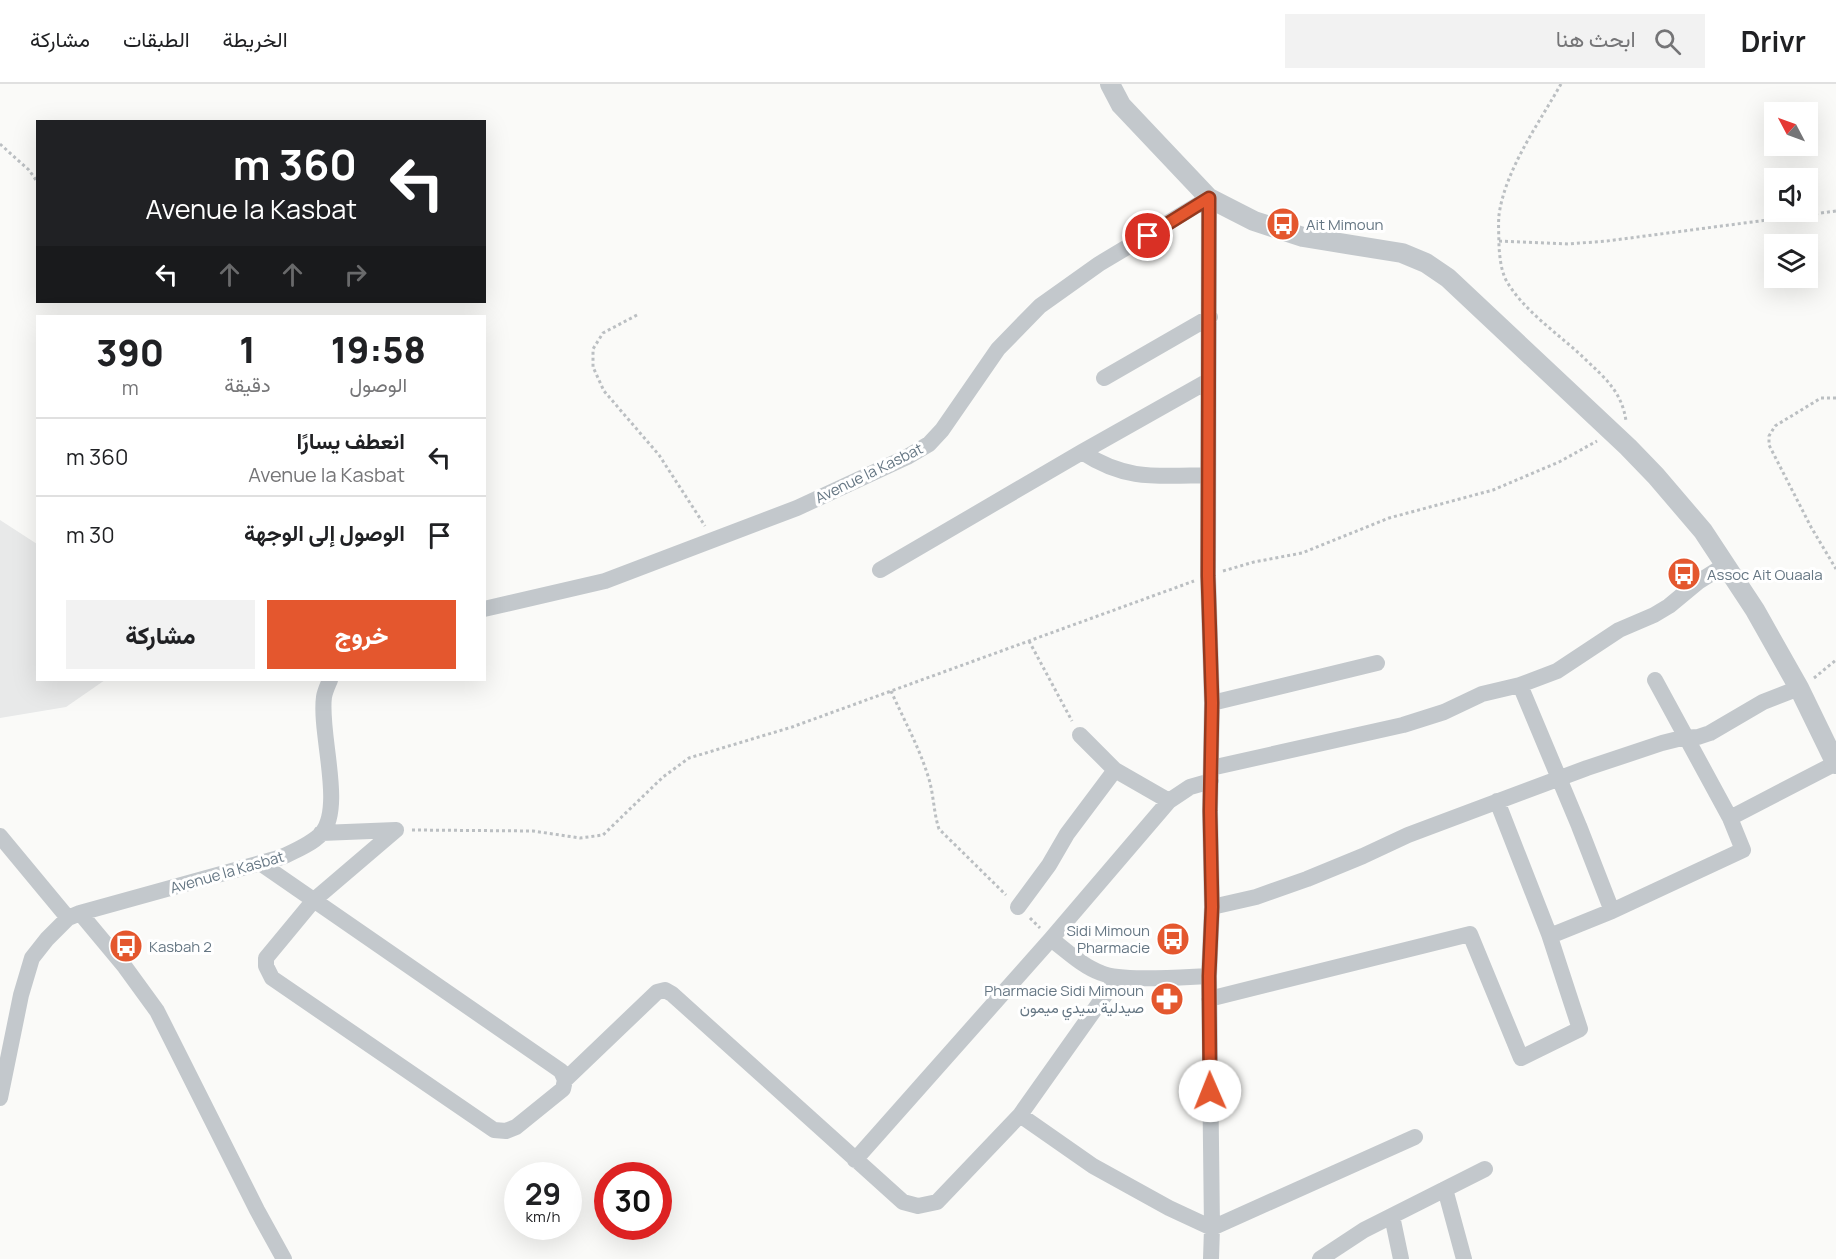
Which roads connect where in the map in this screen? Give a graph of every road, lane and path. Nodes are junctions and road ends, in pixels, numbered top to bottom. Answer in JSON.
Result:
{"nodes":[{"id":1,"x":1110,"y":84,"type":"edge"},
{"id":2,"x":1562,"y":84,"type":"edge"},
{"id":3,"x":0,"y":144,"type":"edge"},
{"id":4,"x":36,"y":180,"type":"edge"},
{"id":5,"x":1209,"y":198,"type":"junction"},
{"id":6,"x":1836,"y":211,"type":"edge"},
{"id":7,"x":1499,"y":241,"type":"junction"},
{"id":8,"x":637,"y":315,"type":"dead end"},
{"id":9,"x":1210,"y":318,"type":"junction"},
{"id":10,"x":1104,"y":378,"type":"dead end"},
{"id":11,"x":1208,"y":381,"type":"junction"},
{"id":12,"x":1836,"y":398,"type":"edge"},
{"id":13,"x":1612,"y":432,"type":"junction"},
{"id":14,"x":1628,"y":447,"type":"junction"},
{"id":15,"x":1082,"y":452,"type":"junction"},
{"id":16,"x":1208,"y":475,"type":"junction"},
{"id":17,"x":714,"y":540,"type":"junction"},
{"id":18,"x":1725,"y":565,"type":"junction"},
{"id":19,"x":1836,"y":569,"type":"edge"},
{"id":20,"x":880,"y":570,"type":"dead end"},
{"id":21,"x":1208,"y":576,"type":"junction"},
{"id":22,"x":486,"y":609,"type":"edge"},
{"id":23,"x":1029,"y":641,"type":"junction"},
{"id":24,"x":1836,"y":660,"type":"edge"},
{"id":25,"x":1377,"y":663,"type":"dead end"},
{"id":26,"x":1655,"y":680,"type":"dead end"},
{"id":27,"x":330,"y":681,"type":"edge"},
{"id":28,"x":1520,"y":685,"type":"junction"},
{"id":29,"x":1798,"y":688,"type":"junction"},
{"id":30,"x":891,"y":691,"type":"junction"},
{"id":31,"x":1212,"y":703,"type":"junction"},
{"id":32,"x":1080,"y":735,"type":"joint"},
{"id":33,"x":1687,"y":738,"type":"junction"},
{"id":34,"x":1836,"y":764,"type":"edge"},
{"id":35,"x":1114,"y":770,"type":"junction"},
{"id":36,"x":1211,"y":774,"type":"junction"},
{"id":37,"x":1558,"y":778,"type":"junction"},
{"id":38,"x":1169,"y":801,"type":"junction"},
{"id":39,"x":1497,"y":801,"type":"junction"},
{"id":40,"x":1730,"y":818,"type":"junction"},
{"id":41,"x":396,"y":830,"type":"junction"},
{"id":42,"x":321,"y":833,"type":"junction"},
{"id":43,"x":0,"y":836,"type":"edge"},
{"id":44,"x":260,"y":862,"type":"junction"},
{"id":45,"x":314,"y":900,"type":"junction"},
{"id":46,"x":1018,"y":907,"type":"junction"},
{"id":47,"x":1212,"y":907,"type":"junction"},
{"id":48,"x":1612,"y":911,"type":"junction"},
{"id":49,"x":74,"y":916,"type":"junction"},
{"id":50,"x":1550,"y":936,"type":"junction"},
{"id":51,"x":1051,"y":939,"type":"junction"},
{"id":52,"x":1209,"y":976,"type":"junction"},
{"id":53,"x":1117,"y":978,"type":"junction"},
{"id":54,"x":1209,"y":999,"type":"junction"},
{"id":55,"x":565,"y":1080,"type":"junction"},
{"id":56,"x":0,"y":1098,"type":"edge"},
{"id":57,"x":1020,"y":1115,"type":"junction"},
{"id":58,"x":1415,"y":1137,"type":"dead end"},
{"id":59,"x":855,"y":1160,"type":"junction"},
{"id":60,"x":1485,"y":1169,"type":"dead end"},
{"id":61,"x":1445,"y":1190,"type":"junction"},
{"id":62,"x":1392,"y":1216,"type":"junction"},
{"id":63,"x":1212,"y":1228,"type":"junction"},
{"id":64,"x":1324,"y":1258,"type":"edge"},
{"id":65,"x":284,"y":1259,"type":"edge"},
{"id":66,"x":1211,"y":1259,"type":"edge"},
{"id":67,"x":1401,"y":1259,"type":"edge"},
{"id":68,"x":1464,"y":1259,"type":"edge"}],
"edges":[{"from":1,"to":5,"type":"street"},
{"from":2,"to":7,"type":"path"},
{"from":3,"to":4,"type":"path"},
{"from":5,"to":9,"type":"street"},
{"from":5,"to":13,"type":"street"},
{"from":5,"to":17,"type":"street","name":"Avenue la Kasbat"},
{"from":6,"to":7,"type":"path"},
{"from":7,"to":14,"type":"path"},
{"from":8,"to":17,"type":"path"},
{"from":9,"to":10,"type":"street"},
{"from":9,"to":11,"type":"street"},
{"from":11,"to":15,"type":"street"},
{"from":11,"to":16,"type":"street"},
{"from":12,"to":19,"type":"path"},
{"from":13,"to":14,"type":"street"},
{"from":13,"to":21,"type":"path"},
{"from":14,"to":18,"type":"street"},
{"from":15,"to":16,"type":"street"},
{"from":15,"to":20,"type":"street"},
{"from":16,"to":21,"type":"street"},
{"from":17,"to":22,"type":"street","name":"Avenue la Kasbat"},
{"from":18,"to":28,"type":"street"},
{"from":18,"to":29,"type":"street"},
{"from":21,"to":23,"type":"path"},
{"from":21,"to":31,"type":"street"},
{"from":23,"to":30,"type":"path"},
{"from":23,"to":32,"type":"path"},
{"from":24,"to":29,"type":"path"},
{"from":25,"to":31,"type":"street"},
{"from":26,"to":33,"type":"street"},
{"from":27,"to":42,"type":"street"},
{"from":28,"to":36,"type":"street"},
{"from":28,"to":37,"type":"street"},
{"from":29,"to":33,"type":"street"},
{"from":29,"to":34,"type":"street"},
{"from":30,"to":41,"type":"path"},
{"from":30,"to":46,"type":"path"},
{"from":31,"to":36,"type":"street"},
{"from":32,"to":35,"type":"street"},
{"from":33,"to":37,"type":"street"},
{"from":33,"to":40,"type":"street"},
{"from":34,"to":40,"type":"street"},
{"from":35,"to":38,"type":"street"},
{"from":35,"to":46,"type":"street"},
{"from":36,"to":38,"type":"street"},
{"from":36,"to":47,"type":"street"},
{"from":37,"to":39,"type":"street"},
{"from":37,"to":48,"type":"street"},
{"from":38,"to":51,"type":"street"},
{"from":39,"to":47,"type":"street"},
{"from":39,"to":50,"type":"street"},
{"from":40,"to":48,"type":"street"},
{"from":41,"to":42,"type":"street"},
{"from":41,"to":45,"type":"street"},
{"from":42,"to":44,"type":"street","name":"Avenue la Kasbat"},
{"from":43,"to":49,"type":"street"},
{"from":44,"to":45,"type":"street"},
{"from":44,"to":49,"type":"street","name":"Avenue la Kasbat"},
{"from":45,"to":55,"type":"street"},
{"from":45,"to":55,"type":"street"},
{"from":46,"to":51,"type":"path"},
{"from":47,"to":52,"type":"street"},
{"from":48,"to":50,"type":"street"},
{"from":49,"to":56,"type":"street"},
{"from":49,"to":65,"type":"street"},
{"from":50,"to":54,"type":"street"},
{"from":51,"to":53,"type":"street"},
{"from":51,"to":59,"type":"street"},
{"from":52,"to":53,"type":"street"},
{"from":52,"to":54,"type":"street"},
{"from":53,"to":57,"type":"street"},
{"from":54,"to":63,"type":"street"},
{"from":55,"to":59,"type":"street"},
{"from":57,"to":59,"type":"street"},
{"from":57,"to":63,"type":"street"},
{"from":58,"to":63,"type":"street"},
{"from":60,"to":61,"type":"street"},
{"from":61,"to":62,"type":"street"},
{"from":61,"to":68,"type":"street"},
{"from":62,"to":64,"type":"street"},
{"from":62,"to":67,"type":"street"},
{"from":63,"to":66,"type":"street"}]}
